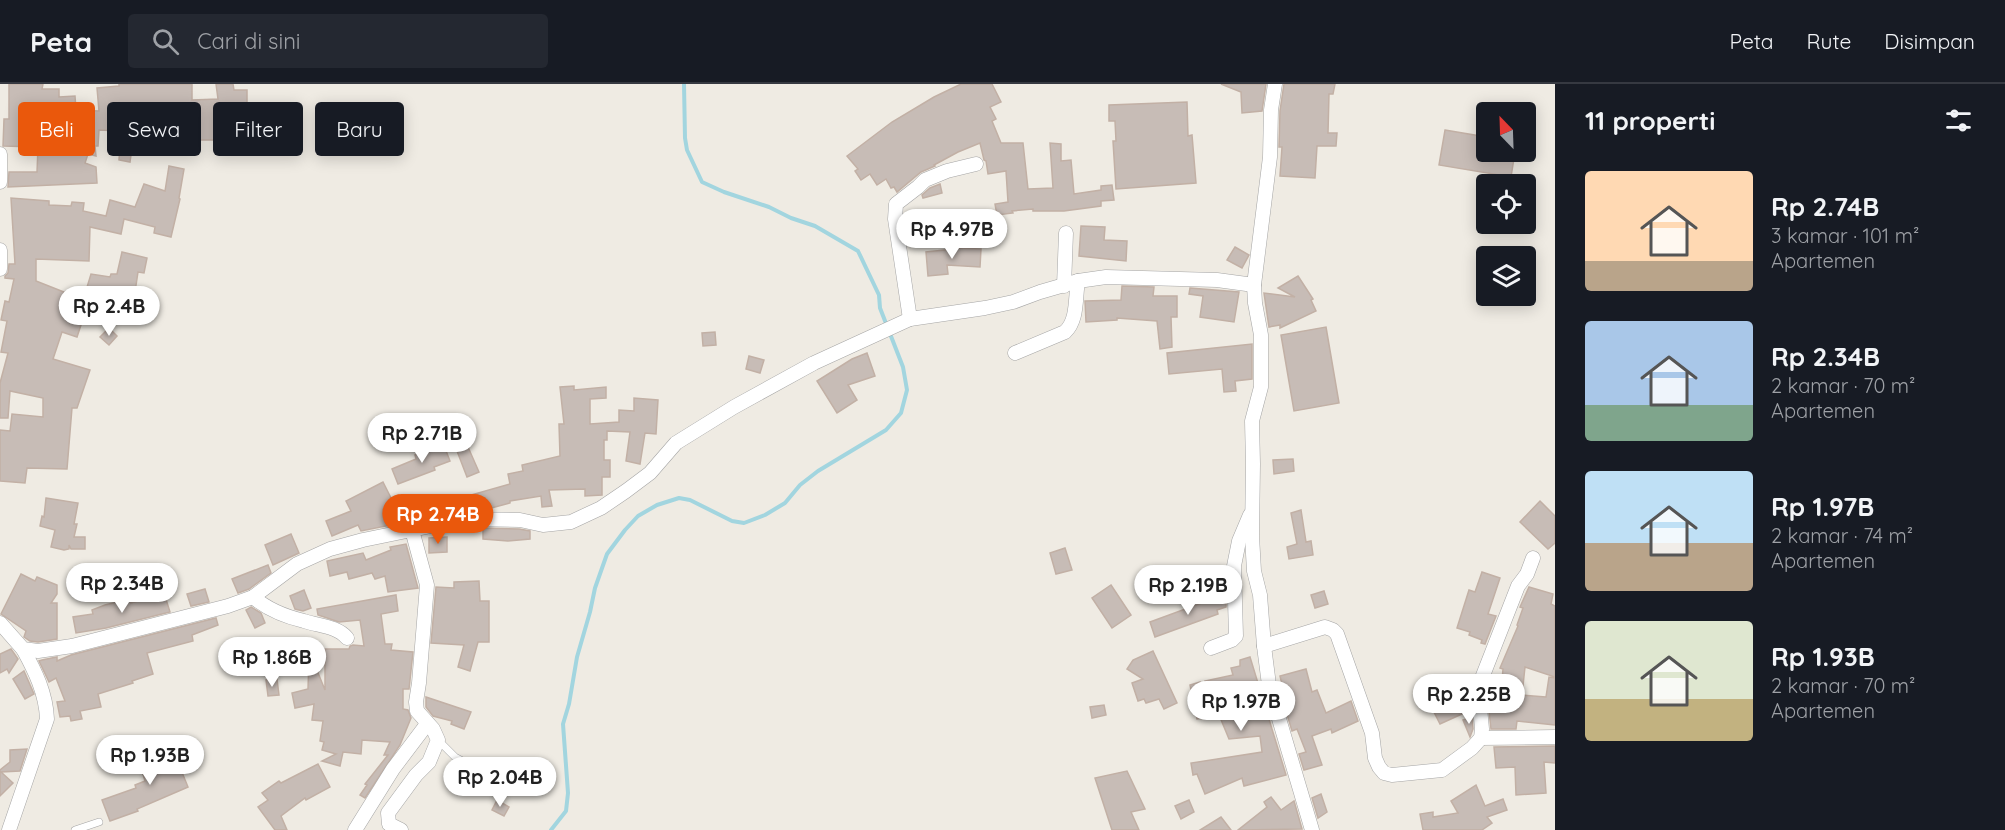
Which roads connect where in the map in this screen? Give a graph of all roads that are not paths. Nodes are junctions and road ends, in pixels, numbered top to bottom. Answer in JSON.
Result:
{"nodes":[{"id":1,"x":1275,"y":84,"type":"edge"},
{"id":2,"x":0,"y":154,"type":"edge"},
{"id":3,"x":976,"y":164,"type":"dead end"},
{"id":4,"x":0,"y":182,"type":"edge"},
{"id":5,"x":1066,"y":233,"type":"dead end"},
{"id":6,"x":0,"y":250,"type":"edge"},
{"id":7,"x":0,"y":269,"type":"edge"},
{"id":8,"x":1071,"y":284,"type":"junction"},
{"id":9,"x":1254,"y":285,"type":"junction"},
{"id":10,"x":910,"y":319,"type":"junction"},
{"id":11,"x":1015,"y":353,"type":"dead end"},
{"id":12,"x":1253,"y":511,"type":"junction"},
{"id":13,"x":412,"y":530,"type":"junction"},
{"id":14,"x":1533,"y":558,"type":"dead end"},
{"id":15,"x":253,"y":597,"type":"junction"},
{"id":16,"x":0,"y":623,"type":"edge"},
{"id":17,"x":347,"y":638,"type":"dead end"},
{"id":18,"x":1264,"y":646,"type":"junction"},
{"id":19,"x":1211,"y":648,"type":"dead end"},
{"id":20,"x":23,"y":649,"type":"junction"},
{"id":21,"x":427,"y":724,"type":"junction"},
{"id":22,"x":1555,"y":737,"type":"edge"},
{"id":23,"x":1481,"y":738,"type":"junction"},
{"id":24,"x":438,"y":740,"type":"junction"},
{"id":25,"x":537,"y":790,"type":"dead end"},
{"id":26,"x":99,"y":822,"type":"dead end"},
{"id":27,"x":396,"y":828,"type":"edge"},
{"id":28,"x":9,"y":830,"type":"edge"},
{"id":29,"x":75,"y":830,"type":"edge"},
{"id":30,"x":355,"y":830,"type":"edge"},
{"id":31,"x":1312,"y":830,"type":"edge"}],
"edges":[{"from":1,"to":9,"type":"street"},
{"from":2,"to":4,"type":"street"},
{"from":3,"to":10,"type":"street"},
{"from":5,"to":8,"type":"street"},
{"from":6,"to":7,"type":"street"},
{"from":8,"to":9,"type":"street"},
{"from":8,"to":10,"type":"street"},
{"from":8,"to":11,"type":"street"},
{"from":9,"to":12,"type":"street"},
{"from":10,"to":13,"type":"street"},
{"from":12,"to":18,"type":"street"},
{"from":12,"to":19,"type":"street"},
{"from":13,"to":15,"type":"street"},
{"from":13,"to":21,"type":"street"},
{"from":14,"to":23,"type":"street"},
{"from":15,"to":17,"type":"street"},
{"from":15,"to":20,"type":"street"},
{"from":16,"to":20,"type":"street"},
{"from":18,"to":23,"type":"street"},
{"from":18,"to":31,"type":"street"},
{"from":20,"to":28,"type":"street"},
{"from":21,"to":24,"type":"street"},
{"from":21,"to":30,"type":"street"},
{"from":22,"to":23,"type":"street"},
{"from":24,"to":25,"type":"lane"},
{"from":24,"to":27,"type":"street"},
{"from":26,"to":29,"type":"lane"}]}
